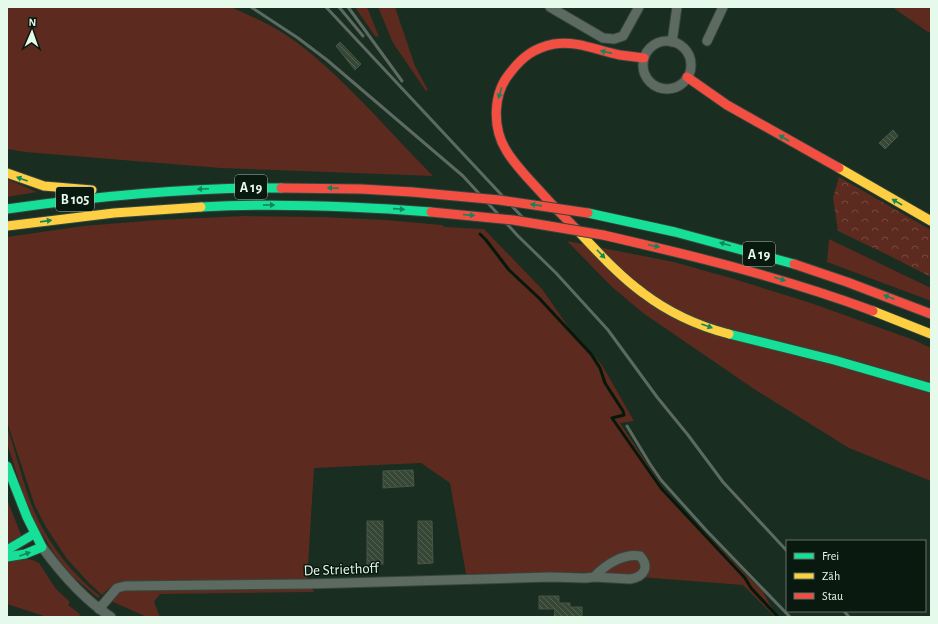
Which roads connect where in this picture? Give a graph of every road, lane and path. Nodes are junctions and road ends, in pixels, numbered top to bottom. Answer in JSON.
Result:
{"nodes":[{"id":1,"x":550,"y":7,"type":"edge"},
{"id":2,"x":639,"y":7,"type":"edge"},
{"id":3,"x":677,"y":7,"type":"edge"},
{"id":4,"x":723,"y":7,"type":"edge"},
{"id":5,"x":707,"y":41,"type":"dead end"},
{"id":6,"x":672,"y":42,"type":"junction"},
{"id":7,"x":644,"y":58,"type":"junction"},
{"id":8,"x":688,"y":77,"type":"junction"},
{"id":9,"x":7,"y":173,"type":"edge"},
{"id":10,"x":130,"y":194,"type":"junction"},
{"id":11,"x":7,"y":209,"type":"edge"},
{"id":12,"x":931,"y":221,"type":"edge"},
{"id":13,"x":7,"y":226,"type":"edge"},
{"id":14,"x":931,"y":314,"type":"edge"},
{"id":15,"x":931,"y":334,"type":"edge"},
{"id":16,"x":931,"y":388,"type":"edge"},
{"id":17,"x":7,"y":466,"type":"edge"},
{"id":18,"x":34,"y":534,"type":"junction"},
{"id":19,"x":42,"y":546,"type":"junction"},
{"id":20,"x":7,"y":550,"type":"edge"},
{"id":21,"x":7,"y":557,"type":"edge"},
{"id":22,"x":594,"y":577,"type":"junction"},
{"id":23,"x":99,"y":609,"type":"junction"},
{"id":24,"x":111,"y":617,"type":"edge"}],
"edges":[{"from":1,"to":2,"type":"street"},
{"from":3,"to":6,"type":"street"},
{"from":4,"to":5,"type":"street"},
{"from":6,"to":7,"type":"street"},
{"from":6,"to":8,"type":"street"},
{"from":7,"to":8,"type":"street"},
{"from":7,"to":16,"type":"main road","one_way":true},
{"from":12,"to":8,"type":"main road","one_way":true},
{"from":10,"to":9,"type":"main road","one_way":true},
{"from":10,"to":11,"type":"main road","number":"B 105"},
{"from":14,"to":10,"type":"main road","number":"A 19","one_way":true,"bridge":true},
{"from":13,"to":15,"type":"main road","number":"A 19","one_way":true,"bridge":true},
{"from":17,"to":18,"type":"main road"},
{"from":18,"to":19,"type":"main road"},
{"from":18,"to":20,"type":"main road"},
{"from":21,"to":19,"type":"main road","one_way":true},
{"from":19,"to":23,"type":"street"},
{"from":22,"to":22,"type":"street","name":"De Striethoff"},
{"from":22,"to":23,"type":"street","name":"De Striethoff"},
{"from":23,"to":24,"type":"street"}]}
